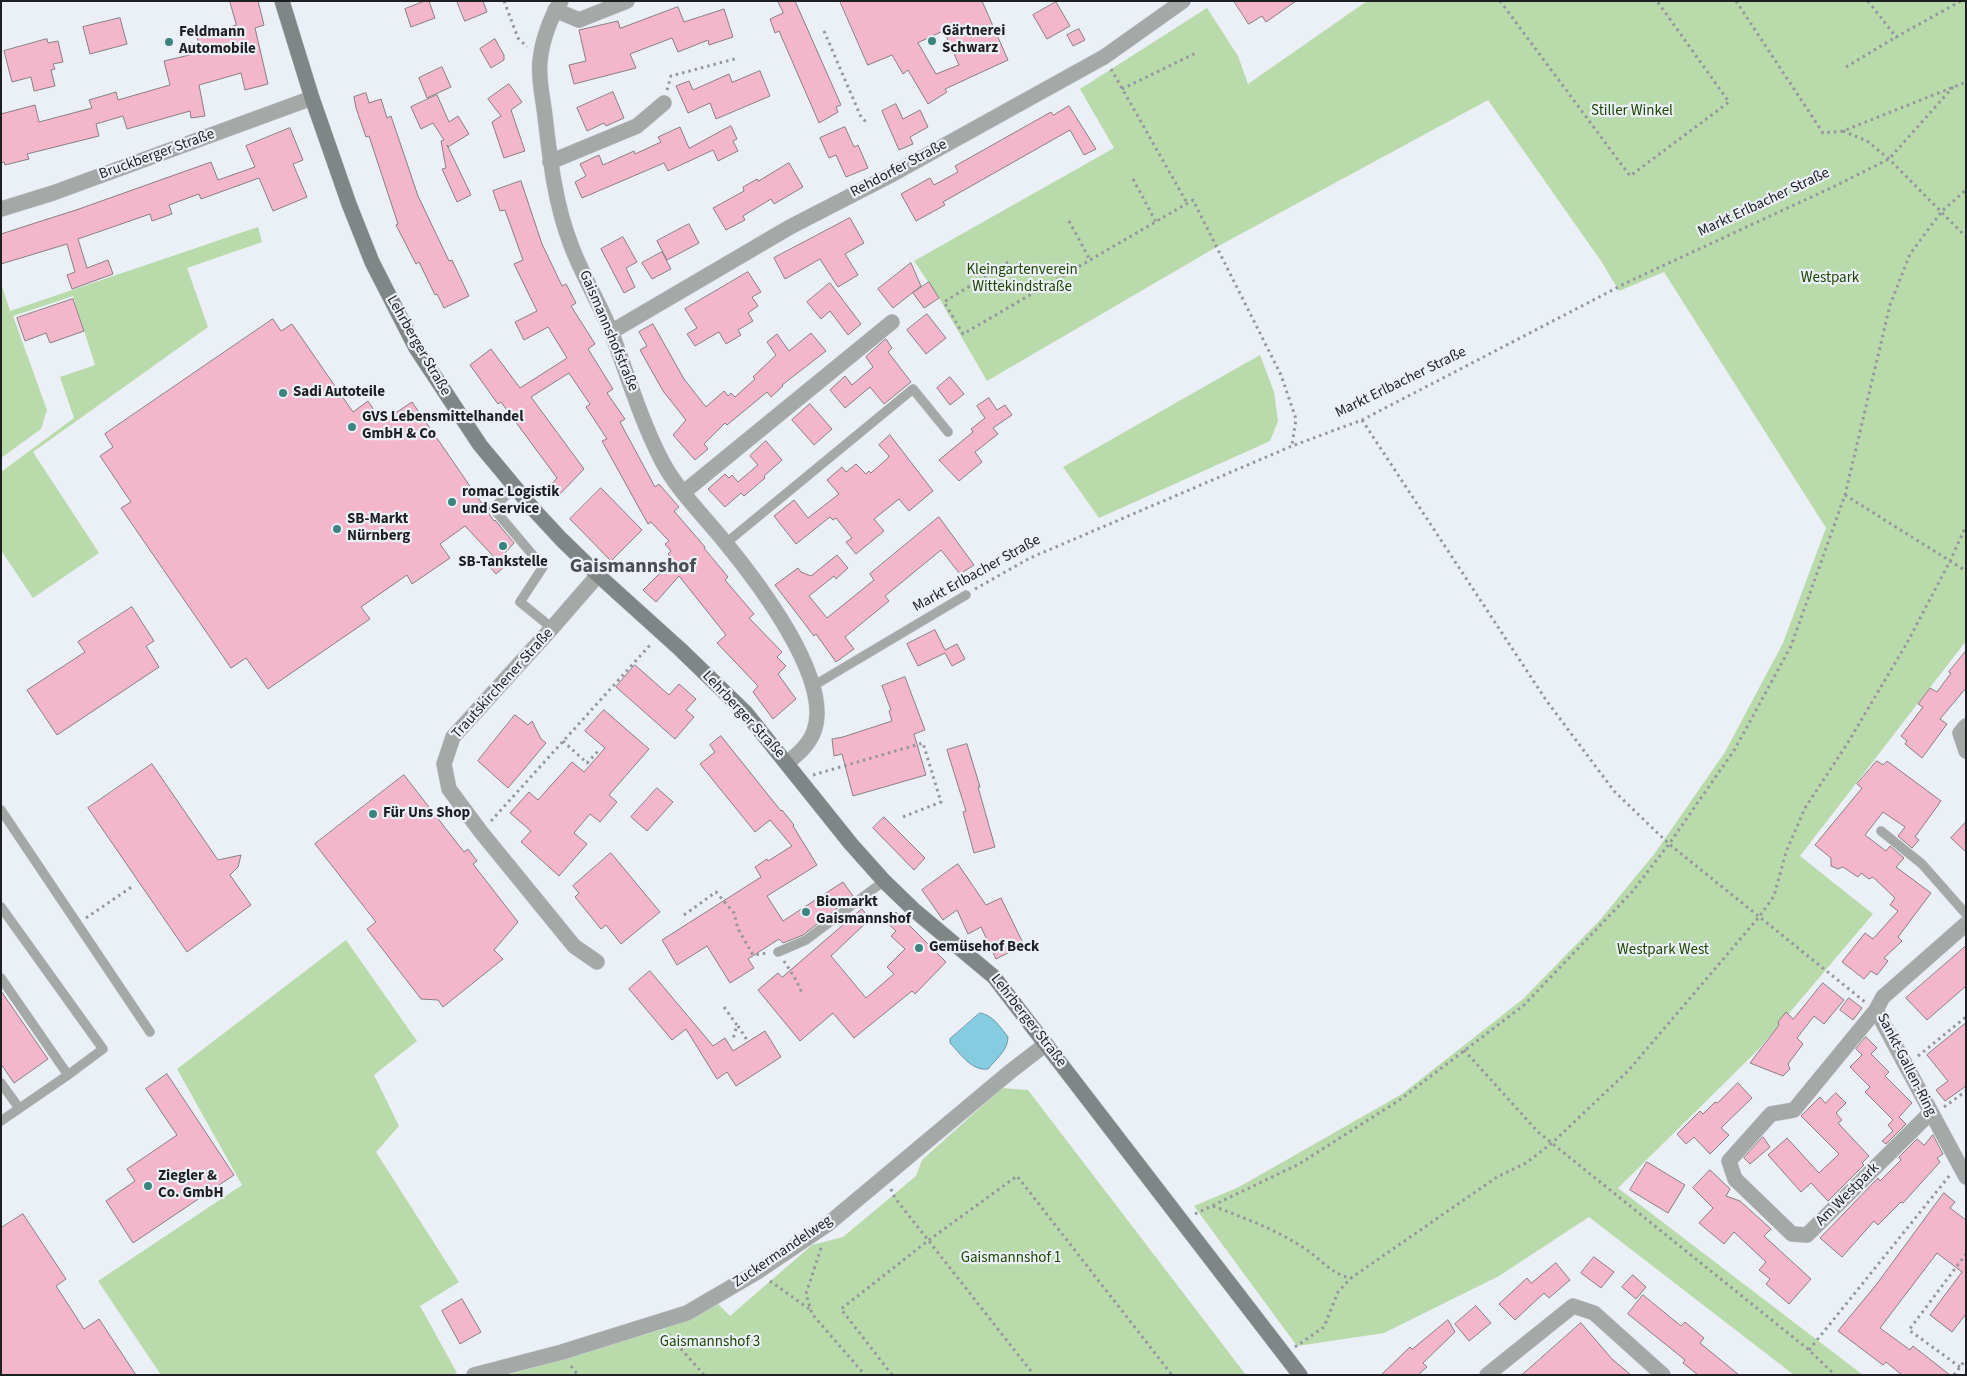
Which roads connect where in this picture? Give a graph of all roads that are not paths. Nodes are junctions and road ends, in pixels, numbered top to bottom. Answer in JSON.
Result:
{"nodes":[{"id":1,"x":282,"y":1,"type":"edge"},
{"id":2,"x":628,"y":1,"type":"edge"},
{"id":3,"x":1183,"y":1,"type":"edge"},
{"id":4,"x":558,"y":6,"type":"edge"},
{"id":5,"x":312,"y":98,"type":"junction"},
{"id":6,"x":664,"y":103,"type":"road end"},
{"id":7,"x":550,"y":162,"type":"junction"},
{"id":8,"x":1,"y":209,"type":"edge"},
{"id":9,"x":892,"y":322,"type":"dead end"},
{"id":10,"x":611,"y":332,"type":"junction"},
{"id":11,"x":948,"y":432,"type":"dead end"},
{"id":12,"x":515,"y":488,"type":"junction"},
{"id":13,"x":684,"y":492,"type":"junction"},
{"id":14,"x":726,"y":543,"type":"junction"},
{"id":15,"x":598,"y":575,"type":"junction"},
{"id":16,"x":966,"y":595,"type":"road end"},
{"id":17,"x":552,"y":628,"type":"junction"},
{"id":18,"x":813,"y":686,"type":"junction"},
{"id":19,"x":1966,"y":726,"type":"edge"},
{"id":20,"x":1966,"y":751,"type":"edge"},
{"id":21,"x":787,"y":763,"type":"junction"},
{"id":22,"x":1,"y":810,"type":"edge"},
{"id":23,"x":1881,"y":831,"type":"dead end"},
{"id":24,"x":884,"y":881,"type":"junction"},
{"id":25,"x":1,"y":907,"type":"edge"},
{"id":26,"x":1966,"y":914,"type":"edge"},
{"id":27,"x":1966,"y":924,"type":"edge"},
{"id":28,"x":778,"y":952,"type":"road end"},
{"id":29,"x":597,"y":962,"type":"dead end"},
{"id":30,"x":1,"y":978,"type":"edge"},
{"id":31,"x":1876,"y":1010,"type":"junction"},
{"id":32,"x":150,"y":1032,"type":"dead end"},
{"id":33,"x":1046,"y":1044,"type":"junction"},
{"id":34,"x":68,"y":1075,"type":"junction"},
{"id":35,"x":1,"y":1083,"type":"edge"},
{"id":36,"x":19,"y":1108,"type":"junction"},
{"id":37,"x":1931,"y":1112,"type":"junction"},
{"id":38,"x":1,"y":1121,"type":"edge"},
{"id":39,"x":1962,"y":1170,"type":"edge"},
{"id":40,"x":474,"y":1375,"type":"edge"},
{"id":41,"x":1300,"y":1375,"type":"edge"},
{"id":42,"x":1487,"y":1375,"type":"edge"},
{"id":43,"x":1663,"y":1375,"type":"edge"}],
"edges":[{"from":1,"to":5,"type":"street","name":"Lehrberger Straße"},
{"from":2,"to":4,"type":"street"},
{"from":3,"to":10,"type":"street","name":"Rehdorfer Straße"},
{"from":4,"to":7,"type":"street","name":"Gaismannshofstraße"},
{"from":5,"to":8,"type":"street","name":"Bruckberger Straße"},
{"from":5,"to":12,"type":"street","name":"Lehrberger Straße"},
{"from":6,"to":7,"type":"street"},
{"from":7,"to":10,"type":"street","name":"Gaismannshofstraße"},
{"from":9,"to":13,"type":"street"},
{"from":10,"to":13,"type":"street","name":"Gaismannshofstraße"},
{"from":11,"to":14,"type":"lane"},
{"from":12,"to":15,"type":"street","name":"Lehrberger Straße"},
{"from":12,"to":17,"type":"lane"},
{"from":13,"to":14,"type":"street","name":"Gaismannshofstraße"},
{"from":14,"to":18,"type":"street","name":"Gaismannshofstraße"},
{"from":15,"to":17,"type":"street","name":"Trautskirchener Straße"},
{"from":15,"to":21,"type":"street","name":"Lehrberger Straße"},
{"from":16,"to":18,"type":"lane","name":"Markt Erlbacher Straße"},
{"from":17,"to":29,"type":"street","name":"Trautskirchener Straße"},
{"from":18,"to":21,"type":"street","name":"Gaismannshofstraße"},
{"from":19,"to":20,"type":"street"},
{"from":21,"to":24,"type":"street","name":"Lehrberger Straße"},
{"from":22,"to":32,"type":"lane"},
{"from":23,"to":26,"type":"lane"},
{"from":24,"to":28,"type":"lane"},
{"from":24,"to":33,"type":"street","name":"Lehrberger Straße"},
{"from":25,"to":34,"type":"lane"},
{"from":27,"to":31,"type":"street","name":"Sankt-Gallen-Ring"},
{"from":30,"to":34,"type":"lane"},
{"from":31,"to":37,"type":"street","name":"Sankt-Gallen-Ring"},
{"from":31,"to":37,"type":"street","name":"Am Westpark"},
{"from":33,"to":40,"type":"street","name":"Zuckermandelweg"},
{"from":33,"to":41,"type":"street","name":"Lehrberger Straße"},
{"from":34,"to":36,"type":"lane"},
{"from":35,"to":36,"type":"lane"},
{"from":36,"to":38,"type":"lane"},
{"from":37,"to":39,"type":"street","name":"Sankt-Gallen-Ring"},
{"from":42,"to":43,"type":"street"}]}
